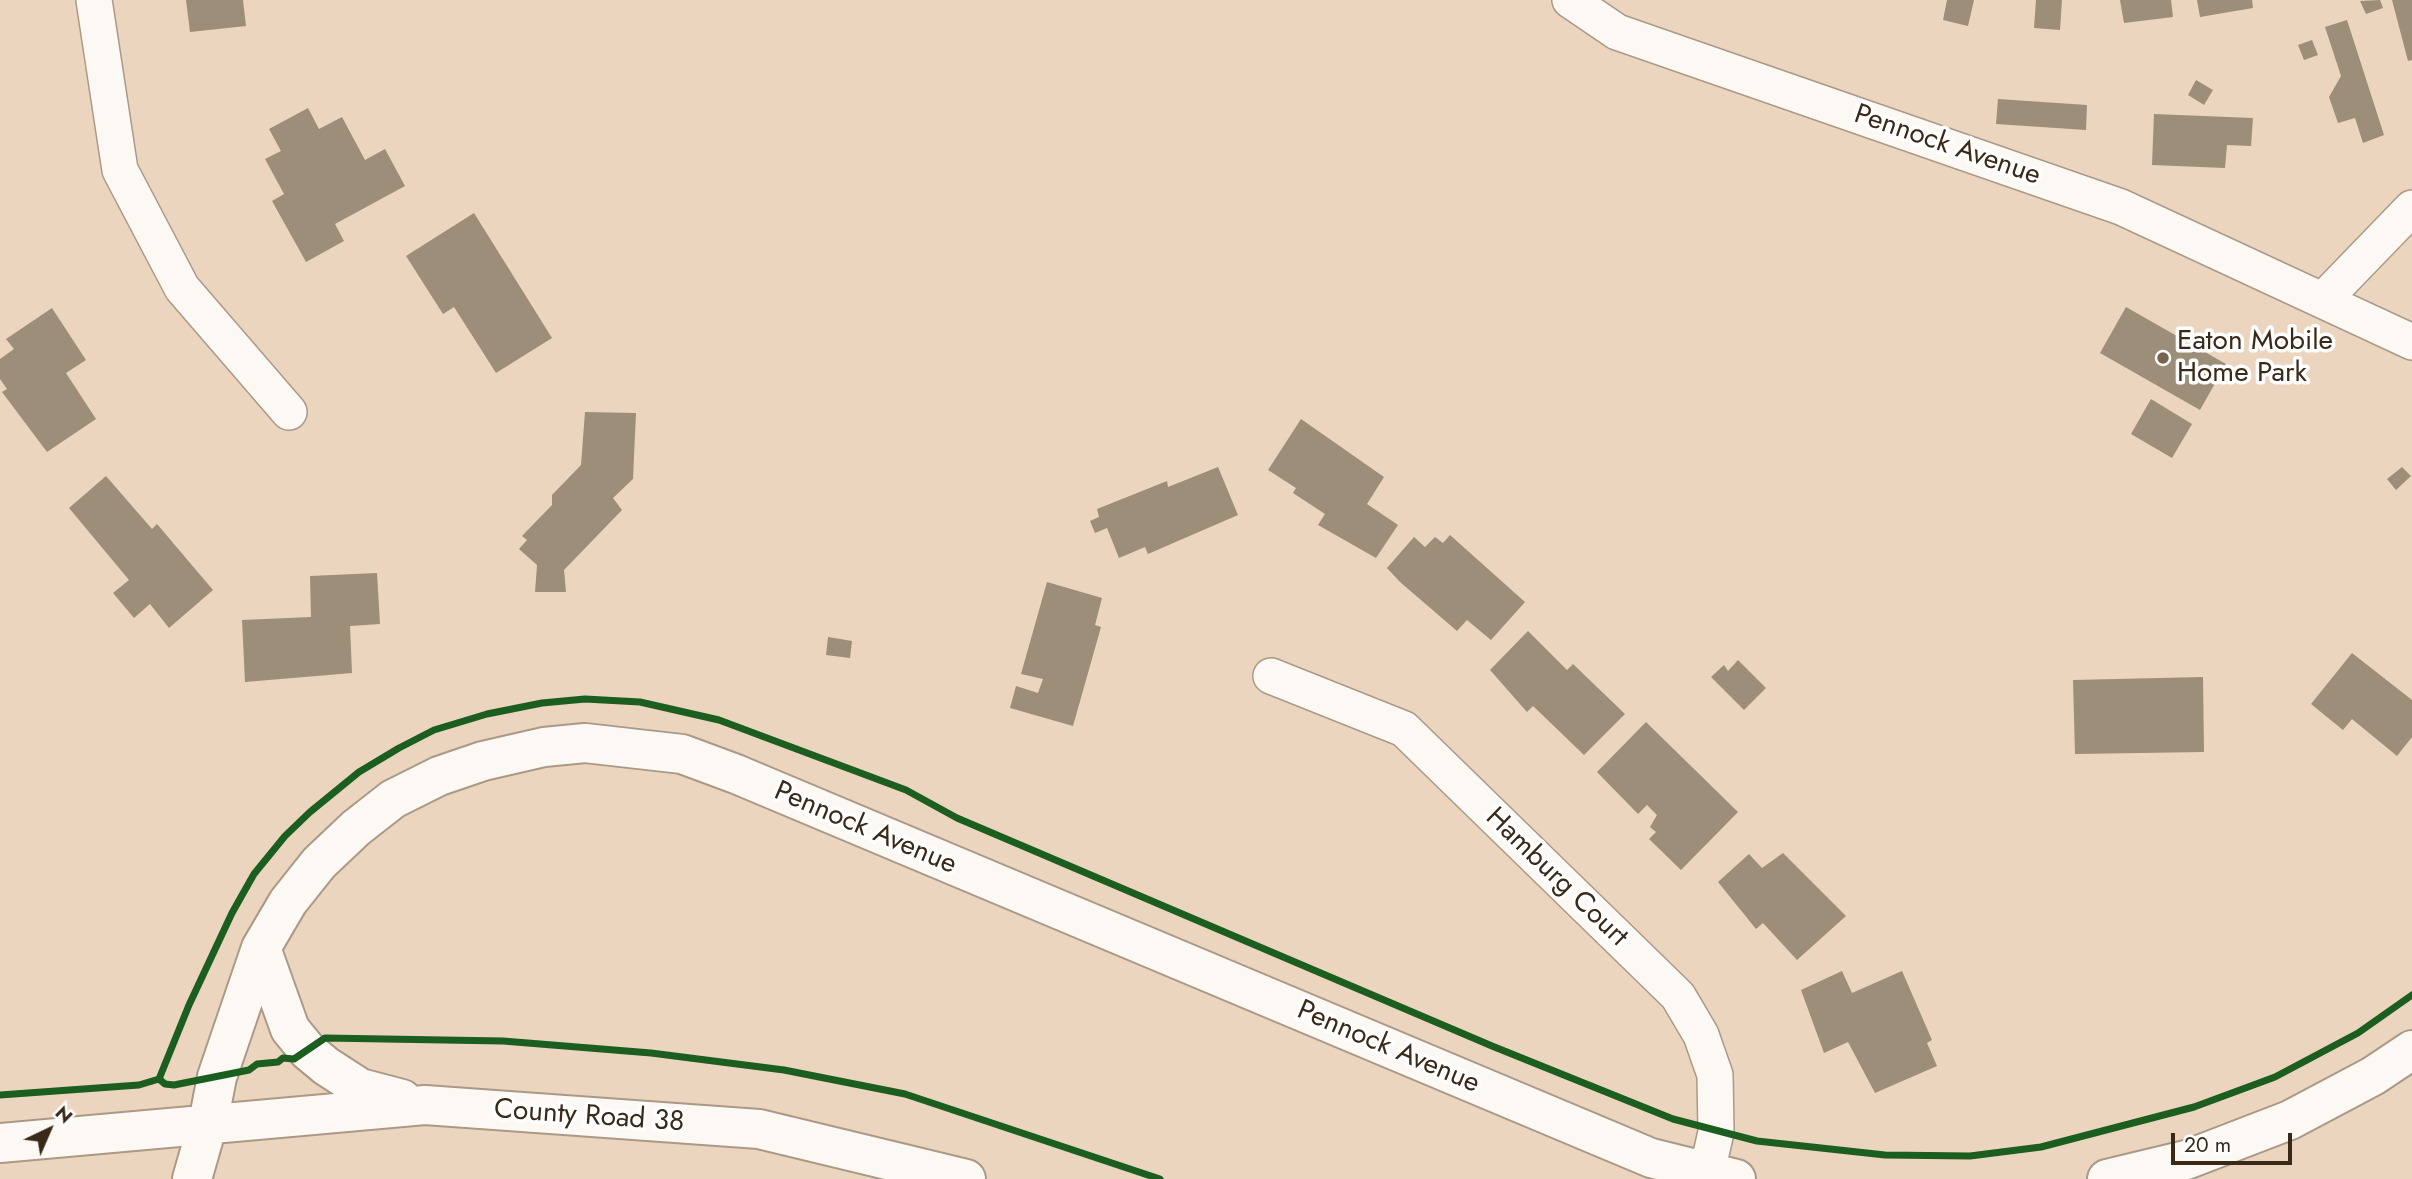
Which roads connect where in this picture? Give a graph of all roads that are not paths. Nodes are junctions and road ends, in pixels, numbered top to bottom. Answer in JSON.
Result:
{"nodes":[{"id":1,"x":94,"y":0,"type":"edge"},
{"id":2,"x":1570,"y":0,"type":"edge"},
{"id":3,"x":2412,"y":208,"type":"edge"},
{"id":4,"x":2323,"y":300,"type":"junction"},
{"id":5,"x":2412,"y":342,"type":"edge"},
{"id":6,"x":289,"y":412,"type":"dead end"},
{"id":7,"x":1271,"y":676,"type":"dead end"},
{"id":8,"x":261,"y":948,"type":"junction"},
{"id":9,"x":2412,"y":1050,"type":"edge"},
{"id":10,"x":425,"y":1105,"type":"junction"},
{"id":11,"x":208,"y":1124,"type":"junction"},
{"id":12,"x":0,"y":1143,"type":"edge"},
{"id":13,"x":1722,"y":1176,"type":"edge"},
{"id":14,"x":192,"y":1179,"type":"edge"},
{"id":15,"x":966,"y":1179,"type":"edge"},
{"id":16,"x":2107,"y":1179,"type":"edge"}],
"edges":[{"from":1,"to":6,"type":"street"},
{"from":2,"to":4,"type":"street","name":"Pennock Avenue"},
{"from":3,"to":4,"type":"street"},
{"from":4,"to":5,"type":"street","name":"Pennock Avenue"},
{"from":7,"to":13,"type":"street","name":"Hamburg Court"},
{"from":8,"to":10,"type":"street"},
{"from":8,"to":11,"type":"street","name":"Pennock Avenue"},
{"from":8,"to":13,"type":"street","name":"Pennock Avenue"},
{"from":9,"to":16,"type":"street"},
{"from":10,"to":11,"type":"street","name":"County Road 38"},
{"from":10,"to":15,"type":"street","name":"County Road 38"},
{"from":11,"to":12,"type":"street","name":"County Road 38"},
{"from":11,"to":14,"type":"street","name":"Pennock Avenue"}]}
